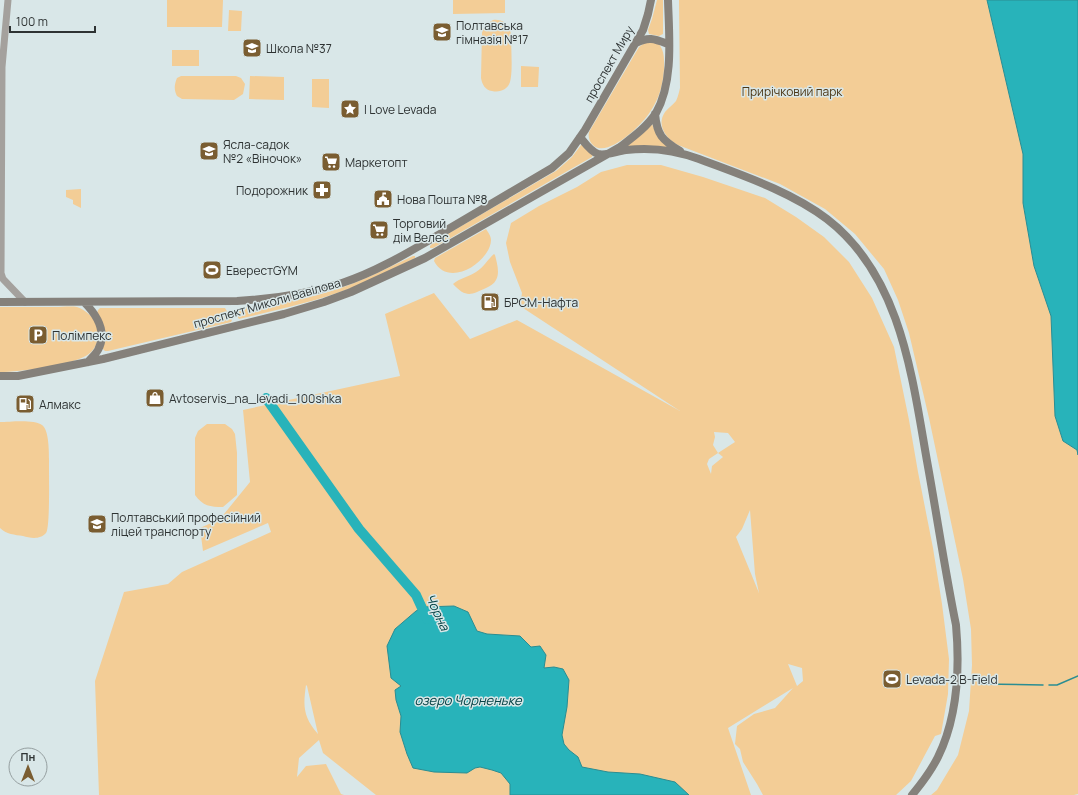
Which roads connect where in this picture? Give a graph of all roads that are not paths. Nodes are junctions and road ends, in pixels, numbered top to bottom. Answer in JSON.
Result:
{"nodes":[{"id":1,"x":8,"y":0,"type":"edge"},
{"id":2,"x":651,"y":0,"type":"edge"},
{"id":3,"x":668,"y":0,"type":"edge"},
{"id":4,"x":636,"y":42,"type":"junction"},
{"id":5,"x":668,"y":44,"type":"junction"},
{"id":6,"x":655,"y":114,"type":"junction"},
{"id":7,"x":580,"y":137,"type":"junction"},
{"id":8,"x":682,"y":153,"type":"junction"},
{"id":9,"x":606,"y":154,"type":"junction"},
{"id":10,"x":1,"y":169,"type":"edge"},
{"id":11,"x":418,"y":247,"type":"junction"},
{"id":12,"x":425,"y":258,"type":"junction"},
{"id":13,"x":0,"y":302,"type":"edge"},
{"id":14,"x":26,"y":302,"type":"junction"},
{"id":15,"x":84,"y":302,"type":"junction"},
{"id":16,"x":88,"y":362,"type":"junction"},
{"id":17,"x":0,"y":376,"type":"edge"},
{"id":18,"x":912,"y":795,"type":"edge"}],
"edges":[{"from":1,"to":10,"type":"street"},
{"from":2,"to":4,"type":"main road","name":"проспект Миру"},
{"from":3,"to":5,"type":"main road"},
{"from":4,"to":5,"type":"main road"},
{"from":4,"to":7,"type":"main road","name":"проспект Миру"},
{"from":5,"to":6,"type":"main road"},
{"from":6,"to":8,"type":"main road"},
{"from":6,"to":9,"type":"main road"},
{"from":7,"to":9,"type":"main road"},
{"from":7,"to":11,"type":"main road","name":"проспект Миколи Вавілова"},
{"from":8,"to":9,"type":"main road"},
{"from":8,"to":18,"type":"main road"},
{"from":9,"to":12,"type":"main road","name":"проспект Миколи Вавілова"},
{"from":10,"to":14,"type":"street"},
{"from":11,"to":12,"type":"main road"},
{"from":11,"to":15,"type":"main road","name":"проспект Миколи Вавілова"},
{"from":12,"to":16,"type":"main road","name":"проспект Миколи Вавілова"},
{"from":13,"to":14,"type":"main road","name":"проспект Миколи Вавілова"},
{"from":14,"to":15,"type":"main road","name":"проспект Миколи Вавілова"},
{"from":15,"to":16,"type":"main road"},
{"from":16,"to":17,"type":"main road","name":"проспект Миколи Вавілова"}]}
